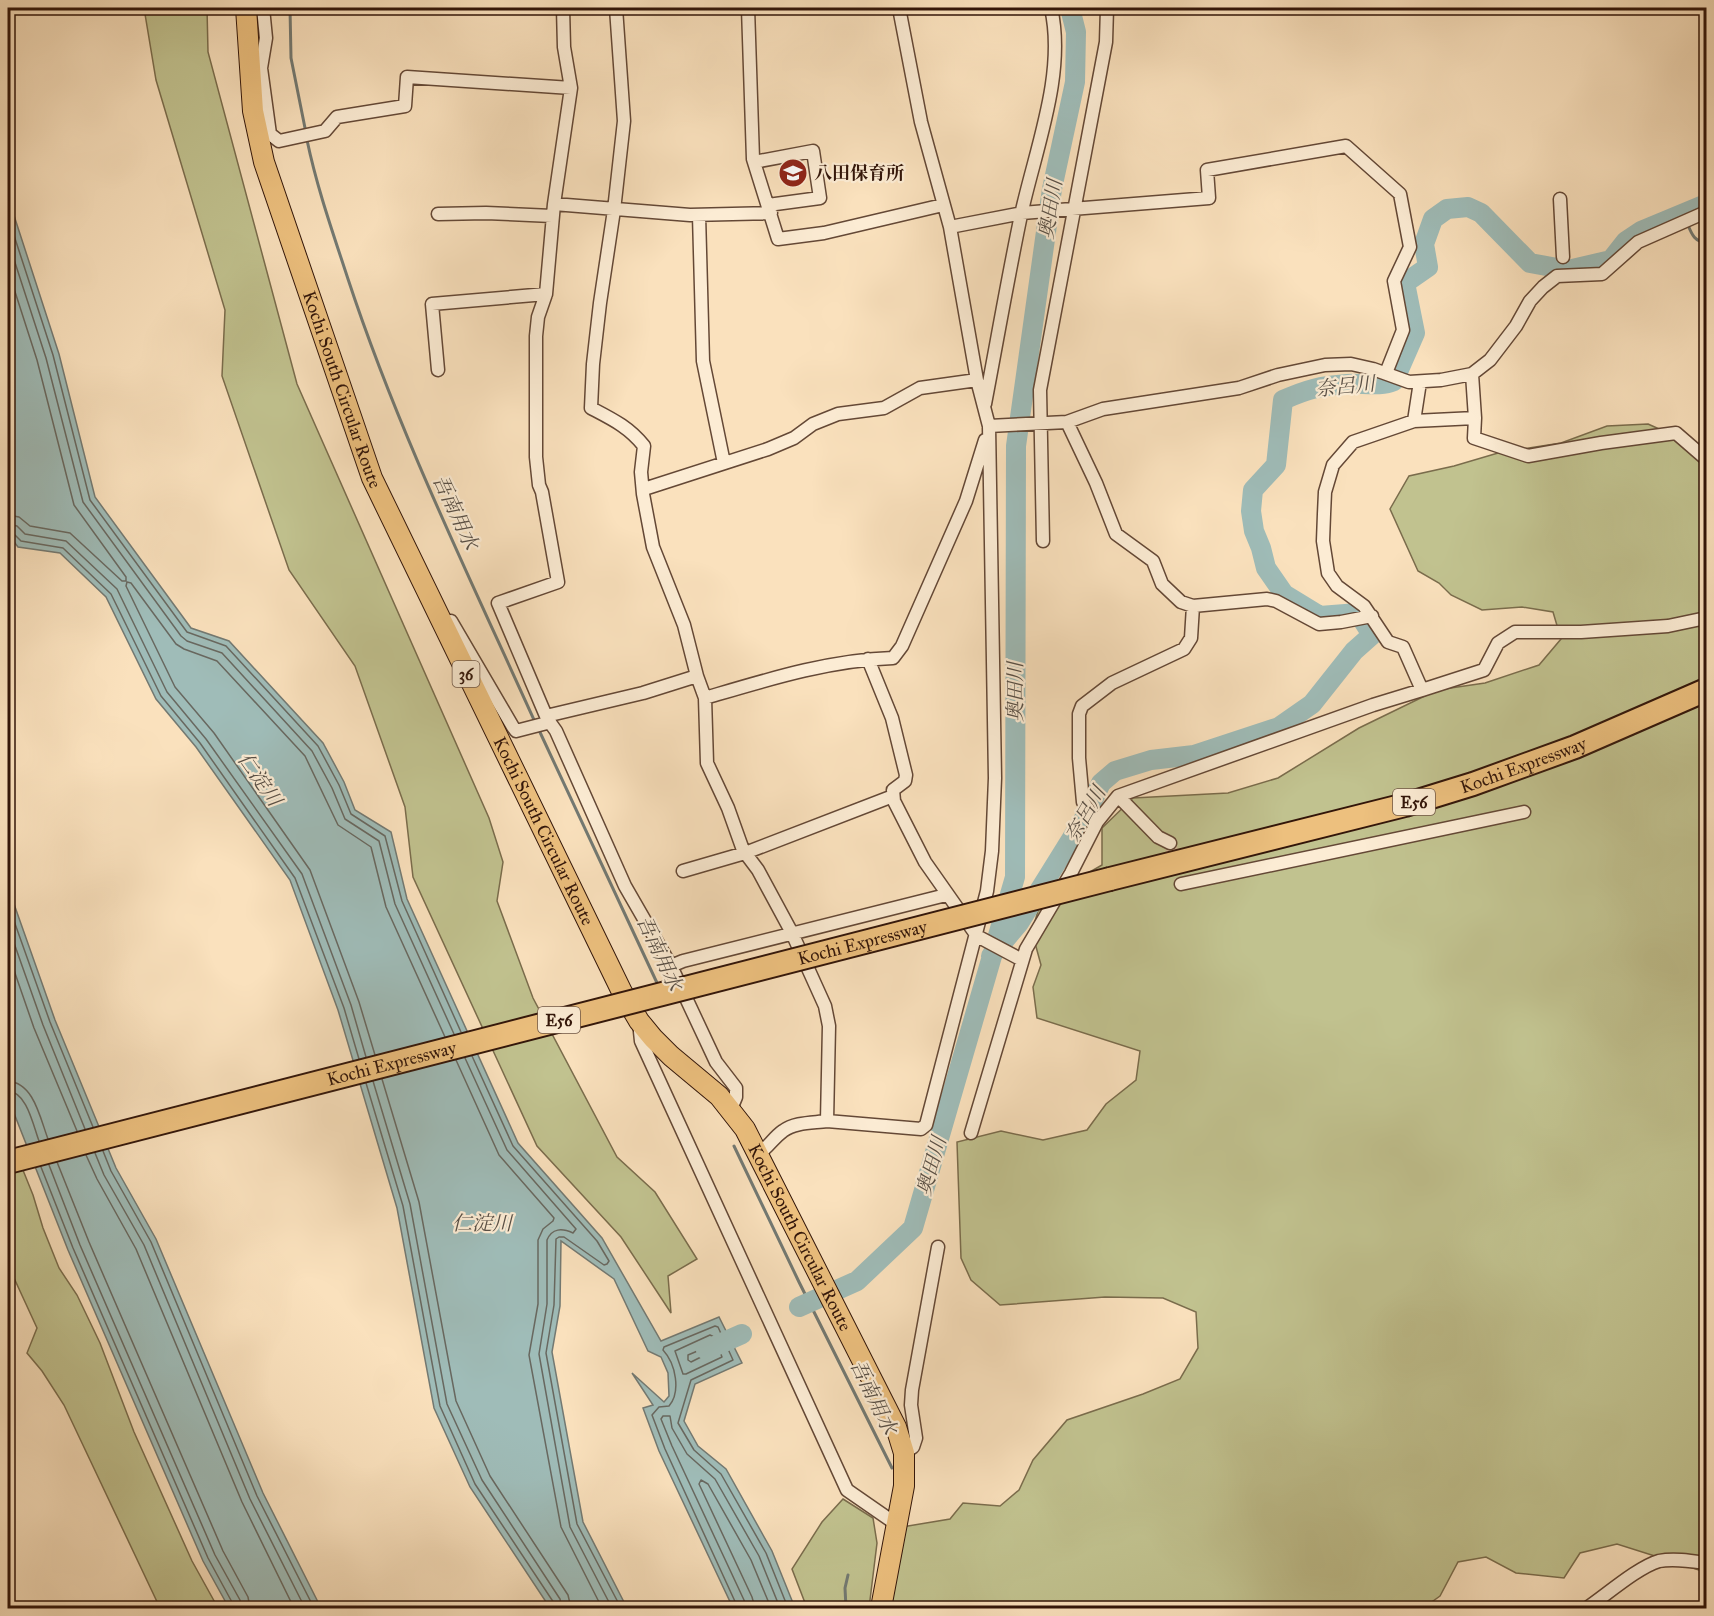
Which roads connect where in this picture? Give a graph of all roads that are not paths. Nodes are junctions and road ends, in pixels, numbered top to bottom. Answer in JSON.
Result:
{"nodes":[{"id":1,"x":246,"y":8,"type":"edge"},
{"id":2,"x":262,"y":8,"type":"edge"},
{"id":3,"x":563,"y":8,"type":"edge"},
{"id":4,"x":616,"y":8,"type":"edge"},
{"id":5,"x":748,"y":8,"type":"edge"},
{"id":6,"x":899,"y":8,"type":"edge"},
{"id":7,"x":1051,"y":8,"type":"edge"},
{"id":8,"x":1107,"y":8,"type":"edge"},
{"id":9,"x":248,"y":59,"type":"junction"},
{"id":10,"x":571,"y":88,"type":"junction"},
{"id":11,"x":754,"y":162,"type":"junction"},
{"id":12,"x":1560,"y":199,"type":"dead end"},
{"id":13,"x":943,"y":205,"type":"junction"},
{"id":14,"x":769,"y":209,"type":"junction"},
{"id":15,"x":1070,"y":209,"type":"junction"},
{"id":16,"x":553,"y":210,"type":"junction"},
{"id":17,"x":614,"y":210,"type":"junction"},
{"id":18,"x":1022,"y":213,"type":"junction"},
{"id":19,"x":438,"y":214,"type":"dead end"},
{"id":20,"x":1701,"y":214,"type":"edge"},
{"id":21,"x":699,"y":215,"type":"junction"},
{"id":22,"x":950,"y":227,"type":"junction"},
{"id":23,"x":1563,"y":256,"type":"dead end"},
{"id":24,"x":546,"y":294,"type":"junction"},
{"id":25,"x":438,"y":370,"type":"dead end"},
{"id":26,"x":1389,"y":374,"type":"junction"},
{"id":27,"x":1472,"y":374,"type":"junction"},
{"id":28,"x":978,"y":380,"type":"junction"},
{"id":29,"x":1415,"y":382,"type":"junction"},
{"id":30,"x":985,"y":407,"type":"junction"},
{"id":31,"x":1474,"y":418,"type":"junction"},
{"id":32,"x":1414,"y":421,"type":"junction"},
{"id":33,"x":1067,"y":422,"type":"junction"},
{"id":34,"x":1034,"y":424,"type":"junction"},
{"id":35,"x":994,"y":425,"type":"junction"},
{"id":36,"x":1707,"y":459,"type":"edge"},
{"id":37,"x":724,"y":463,"type":"junction"},
{"id":38,"x":644,"y":489,"type":"junction"},
{"id":39,"x":392,"y":521,"type":"junction"},
{"id":40,"x":1043,"y":541,"type":"dead end"},
{"id":41,"x":1193,"y":606,"type":"junction"},
{"id":42,"x":1372,"y":616,"type":"junction"},
{"id":43,"x":1707,"y":618,"type":"edge"},
{"id":44,"x":868,"y":659,"type":"junction"},
{"id":45,"x":697,"y":676,"type":"junction"},
{"id":46,"x":1422,"y":690,"type":"junction"},
{"id":47,"x":1707,"y":690,"type":"edge"},
{"id":48,"x":705,"y":698,"type":"junction"},
{"id":49,"x":548,"y":721,"type":"junction"},
{"id":50,"x":893,"y":796,"type":"junction"},
{"id":51,"x":1118,"y":796,"type":"junction"},
{"id":52,"x":1524,"y":812,"type":"dead end"},
{"id":53,"x":1097,"y":822,"type":"junction"},
{"id":54,"x":1170,"y":843,"type":"tunnel mouth"},
{"id":55,"x":745,"y":853,"type":"junction"},
{"id":56,"x":683,"y":871,"type":"dead end"},
{"id":57,"x":1181,"y":884,"type":"dead end"},
{"id":58,"x":1045,"y":890,"type":"dead end"},
{"id":59,"x":946,"y":895,"type":"junction"},
{"id":60,"x":1049,"y":911,"type":"junction"},
{"id":61,"x":792,"y":933,"type":"junction"},
{"id":62,"x":977,"y":936,"type":"junction"},
{"id":63,"x":1022,"y":960,"type":"junction"},
{"id":64,"x":671,"y":966,"type":"junction"},
{"id":65,"x":639,"y":1021,"type":"junction"},
{"id":66,"x":731,"y":1109,"type":"junction"},
{"id":67,"x":827,"y":1121,"type":"junction"},
{"id":68,"x":971,"y":1132,"type":"dead end"},
{"id":69,"x":757,"y":1155,"type":"junction"},
{"id":70,"x":8,"y":1162,"type":"edge"},
{"id":71,"x":938,"y":1247,"type":"dead end"},
{"id":72,"x":904,"y":1453,"type":"junction"},
{"id":73,"x":896,"y":1524,"type":"junction"},
{"id":74,"x":1707,"y":1563,"type":"edge"},
{"id":75,"x":881,"y":1608,"type":"edge"},
{"id":76,"x":1587,"y":1608,"type":"edge"}],
"edges":[{"from":1,"to":9,"type":"main road","name":"Kochi South Circular Route","number":"36"},
{"from":2,"to":9,"type":"street"},
{"from":2,"to":10,"type":"street"},
{"from":3,"to":10,"type":"street"},
{"from":4,"to":17,"type":"street"},
{"from":5,"to":11,"type":"street"},
{"from":6,"to":13,"type":"street"},
{"from":7,"to":18,"type":"street"},
{"from":8,"to":15,"type":"street"},
{"from":9,"to":39,"type":"main road","name":"Kochi South Circular Route","number":"36"},
{"from":10,"to":16,"type":"street"},
{"from":11,"to":14,"type":"street"},
{"from":11,"to":14,"type":"street"},
{"from":12,"to":23,"type":"street"},
{"from":13,"to":14,"type":"street"},
{"from":13,"to":22,"type":"street"},
{"from":14,"to":21,"type":"street"},
{"from":15,"to":18,"type":"street"},
{"from":15,"to":26,"type":"street"},
{"from":15,"to":34,"type":"street"},
{"from":16,"to":17,"type":"street"},
{"from":16,"to":19,"type":"street"},
{"from":16,"to":24,"type":"street"},
{"from":17,"to":21,"type":"street"},
{"from":17,"to":38,"type":"street"},
{"from":18,"to":22,"type":"street"},
{"from":18,"to":30,"type":"street"},
{"from":20,"to":27,"type":"street"},
{"from":21,"to":37,"type":"street"},
{"from":22,"to":28,"type":"street"},
{"from":24,"to":25,"type":"street"},
{"from":24,"to":49,"type":"street"},
{"from":26,"to":29,"type":"street"},
{"from":26,"to":33,"type":"street"},
{"from":27,"to":29,"type":"street"},
{"from":27,"to":31,"type":"street"},
{"from":28,"to":30,"type":"street"},
{"from":28,"to":37,"type":"street"},
{"from":29,"to":32,"type":"street"},
{"from":30,"to":35,"type":"street"},
{"from":31,"to":32,"type":"street"},
{"from":31,"to":36,"type":"street"},
{"from":32,"to":42,"type":"street"},
{"from":33,"to":34,"type":"street"},
{"from":33,"to":41,"type":"street"},
{"from":34,"to":35,"type":"street"},
{"from":34,"to":40,"type":"street"},
{"from":35,"to":44,"type":"street"},
{"from":35,"to":62,"type":"street"},
{"from":37,"to":38,"type":"street"},
{"from":38,"to":45,"type":"street"},
{"from":39,"to":49,"type":"street"},
{"from":39,"to":65,"type":"main road","name":"Kochi South Circular Route","number":"36"},
{"from":41,"to":42,"type":"street"},
{"from":41,"to":53,"type":"street"},
{"from":42,"to":46,"type":"street"},
{"from":43,"to":46,"type":"street"},
{"from":44,"to":48,"type":"street"},
{"from":44,"to":50,"type":"street"},
{"from":45,"to":48,"type":"street"},
{"from":45,"to":49,"type":"street"},
{"from":46,"to":51,"type":"street"},
{"from":47,"to":70,"type":"highway","name":"Kochi Expressway","number":"E56","bridge":true},
{"from":48,"to":55,"type":"street"},
{"from":49,"to":64,"type":"street"},
{"from":50,"to":55,"type":"street"},
{"from":50,"to":59,"type":"street"},
{"from":51,"to":53,"type":"street"},
{"from":51,"to":54,"type":"street"},
{"from":52,"to":57,"type":"street"},
{"from":53,"to":60,"type":"street"},
{"from":55,"to":56,"type":"street"},
{"from":55,"to":61,"type":"street"},
{"from":58,"to":60,"type":"street"},
{"from":59,"to":61,"type":"street"},
{"from":59,"to":62,"type":"street"},
{"from":60,"to":63,"type":"street"},
{"from":61,"to":64,"type":"street"},
{"from":61,"to":67,"type":"street"},
{"from":62,"to":63,"type":"street"},
{"from":62,"to":67,"type":"street"},
{"from":63,"to":68,"type":"street"},
{"from":64,"to":66,"type":"street"},
{"from":65,"to":66,"type":"main road","name":"Kochi South Circular Route","number":"36"},
{"from":65,"to":73,"type":"street"},
{"from":66,"to":69,"type":"main road","name":"Kochi South Circular Route","number":"36"},
{"from":67,"to":69,"type":"street"},
{"from":69,"to":72,"type":"main road","name":"Kochi South Circular Route","number":"36"},
{"from":71,"to":72,"type":"street"},
{"from":72,"to":73,"type":"main road","name":"Kochi South Circular Route","number":"36"},
{"from":73,"to":75,"type":"main road","name":"Kochi South Circular Route","number":"36"},
{"from":74,"to":76,"type":"street"}]}
